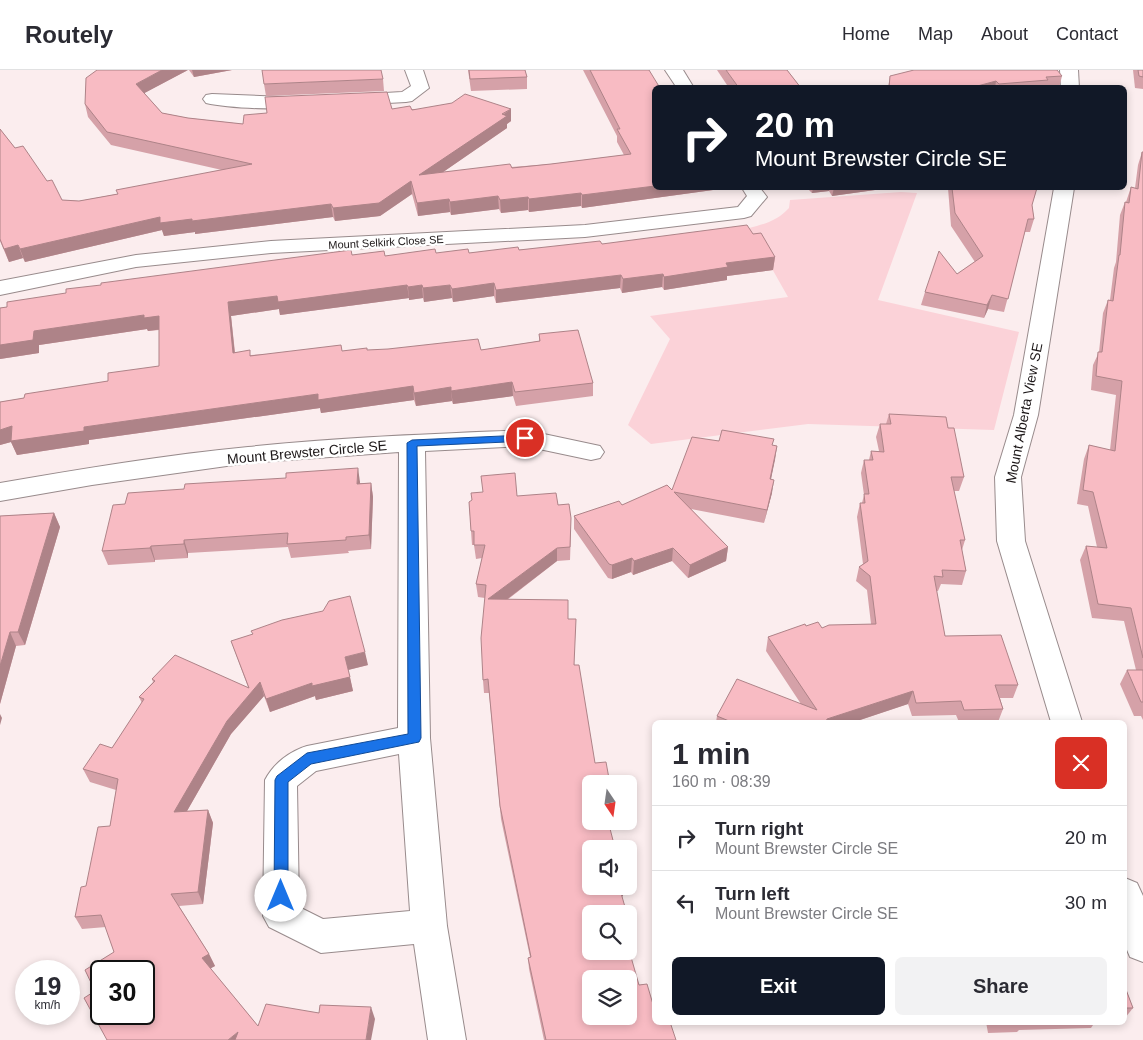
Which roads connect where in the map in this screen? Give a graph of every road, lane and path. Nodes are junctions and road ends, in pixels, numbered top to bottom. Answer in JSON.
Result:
{"nodes":[{"id":1,"x":414,"y":70,"type":"edge"},
{"id":2,"x":674,"y":70,"type":"edge"},
{"id":3,"x":1069,"y":70,"type":"edge"},
{"id":4,"x":684,"y":85,"type":"edge"},
{"id":5,"x":1070,"y":85,"type":"edge"},
{"id":6,"x":212,"y":99,"type":"dead end"},
{"id":7,"x":338,"y":100,"type":"edge"},
{"id":8,"x":319,"y":101,"type":"edge"},
{"id":9,"x":752,"y":190,"type":"edge"},
{"id":10,"x":1064,"y":190,"type":"edge"},
{"id":11,"x":0,"y":288,"type":"edge"},
{"id":12,"x":412,"y":443,"type":"junction"},
{"id":13,"x":591,"y":452,"type":"dead end"},
{"id":14,"x":0,"y":492,"type":"edge"},
{"id":15,"x":1066,"y":720,"type":"edge"},
{"id":16,"x":414,"y":738,"type":"junction"},
{"id":17,"x":1127,"y":900,"type":"edge"},
{"id":18,"x":430,"y":926,"type":"junction"},
{"id":19,"x":1143,"y":944,"type":"edge"},
{"id":20,"x":447,"y":1040,"type":"edge"}],
"edges":[{"from":1,"to":7,"type":"street"},
{"from":2,"to":4,"type":"street"},
{"from":3,"to":5,"type":"street"},
{"from":6,"to":8,"type":"street"},
{"from":9,"to":11,"type":"street","name":"Mount Selkirk Close SE"},
{"from":10,"to":15,"type":"street","name":"Mount Alberta View SE"},
{"from":12,"to":13,"type":"street","name":"Mount Brewster Circle SE"},
{"from":12,"to":14,"type":"street","name":"Mount Brewster Circle SE"},
{"from":12,"to":16,"type":"street"},
{"from":16,"to":18,"type":"street"},
{"from":16,"to":18,"type":"street"},
{"from":17,"to":19,"type":"street"},
{"from":18,"to":20,"type":"street"}]}
